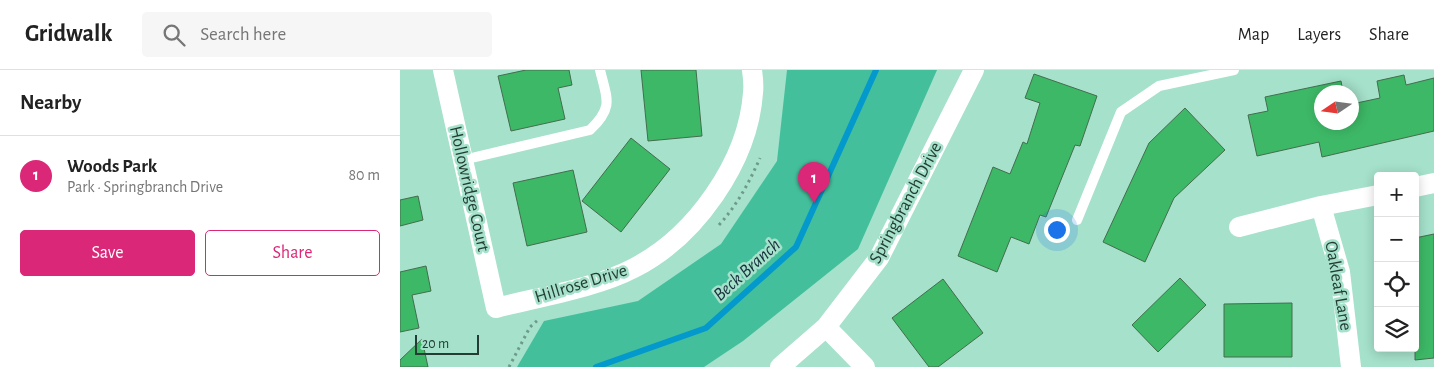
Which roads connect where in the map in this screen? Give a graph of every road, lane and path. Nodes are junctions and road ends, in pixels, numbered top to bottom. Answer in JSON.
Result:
{"nodes":[{"id":1,"x":443,"y":70,"type":"edge"},
{"id":2,"x":600,"y":70,"type":"edge"},
{"id":3,"x":752,"y":70,"type":"edge"},
{"id":4,"x":974,"y":70,"type":"edge"},
{"id":5,"x":1234,"y":70,"type":"edge"},
{"id":6,"x":463,"y":160,"type":"junction"},
{"id":7,"x":1434,"y":183,"type":"edge"},
{"id":8,"x":1419,"y":186,"type":"edge"},
{"id":9,"x":1374,"y":195,"type":"edge"},
{"id":10,"x":1321,"y":206,"type":"junction"},
{"id":11,"x":1077,"y":220,"type":"dead end"},
{"id":12,"x":1239,"y":227,"type":"dead end"},
{"id":13,"x":496,"y":308,"type":"joint"},
{"id":14,"x":826,"y":327,"type":"junction"},
{"id":15,"x":780,"y":367,"type":"edge"},
{"id":16,"x":865,"y":367,"type":"edge"},
{"id":17,"x":1351,"y":367,"type":"edge"}],
"edges":[{"from":1,"to":6,"type":"street","name":"Hollowridge Court"},
{"from":2,"to":6,"type":"lane"},
{"from":3,"to":13,"type":"street","name":"Hillrose Drive"},
{"from":4,"to":14,"type":"street","name":"Springbranch Drive"},
{"from":5,"to":11,"type":"lane"},
{"from":6,"to":13,"type":"street","name":"Hollowridge Court"},
{"from":7,"to":8,"type":"street"},
{"from":9,"to":10,"type":"street"},
{"from":10,"to":12,"type":"street"},
{"from":10,"to":17,"type":"street","name":"Oakleaf Lane"},
{"from":14,"to":15,"type":"street","name":"Springbranch Drive"},
{"from":14,"to":16,"type":"street"}]}
